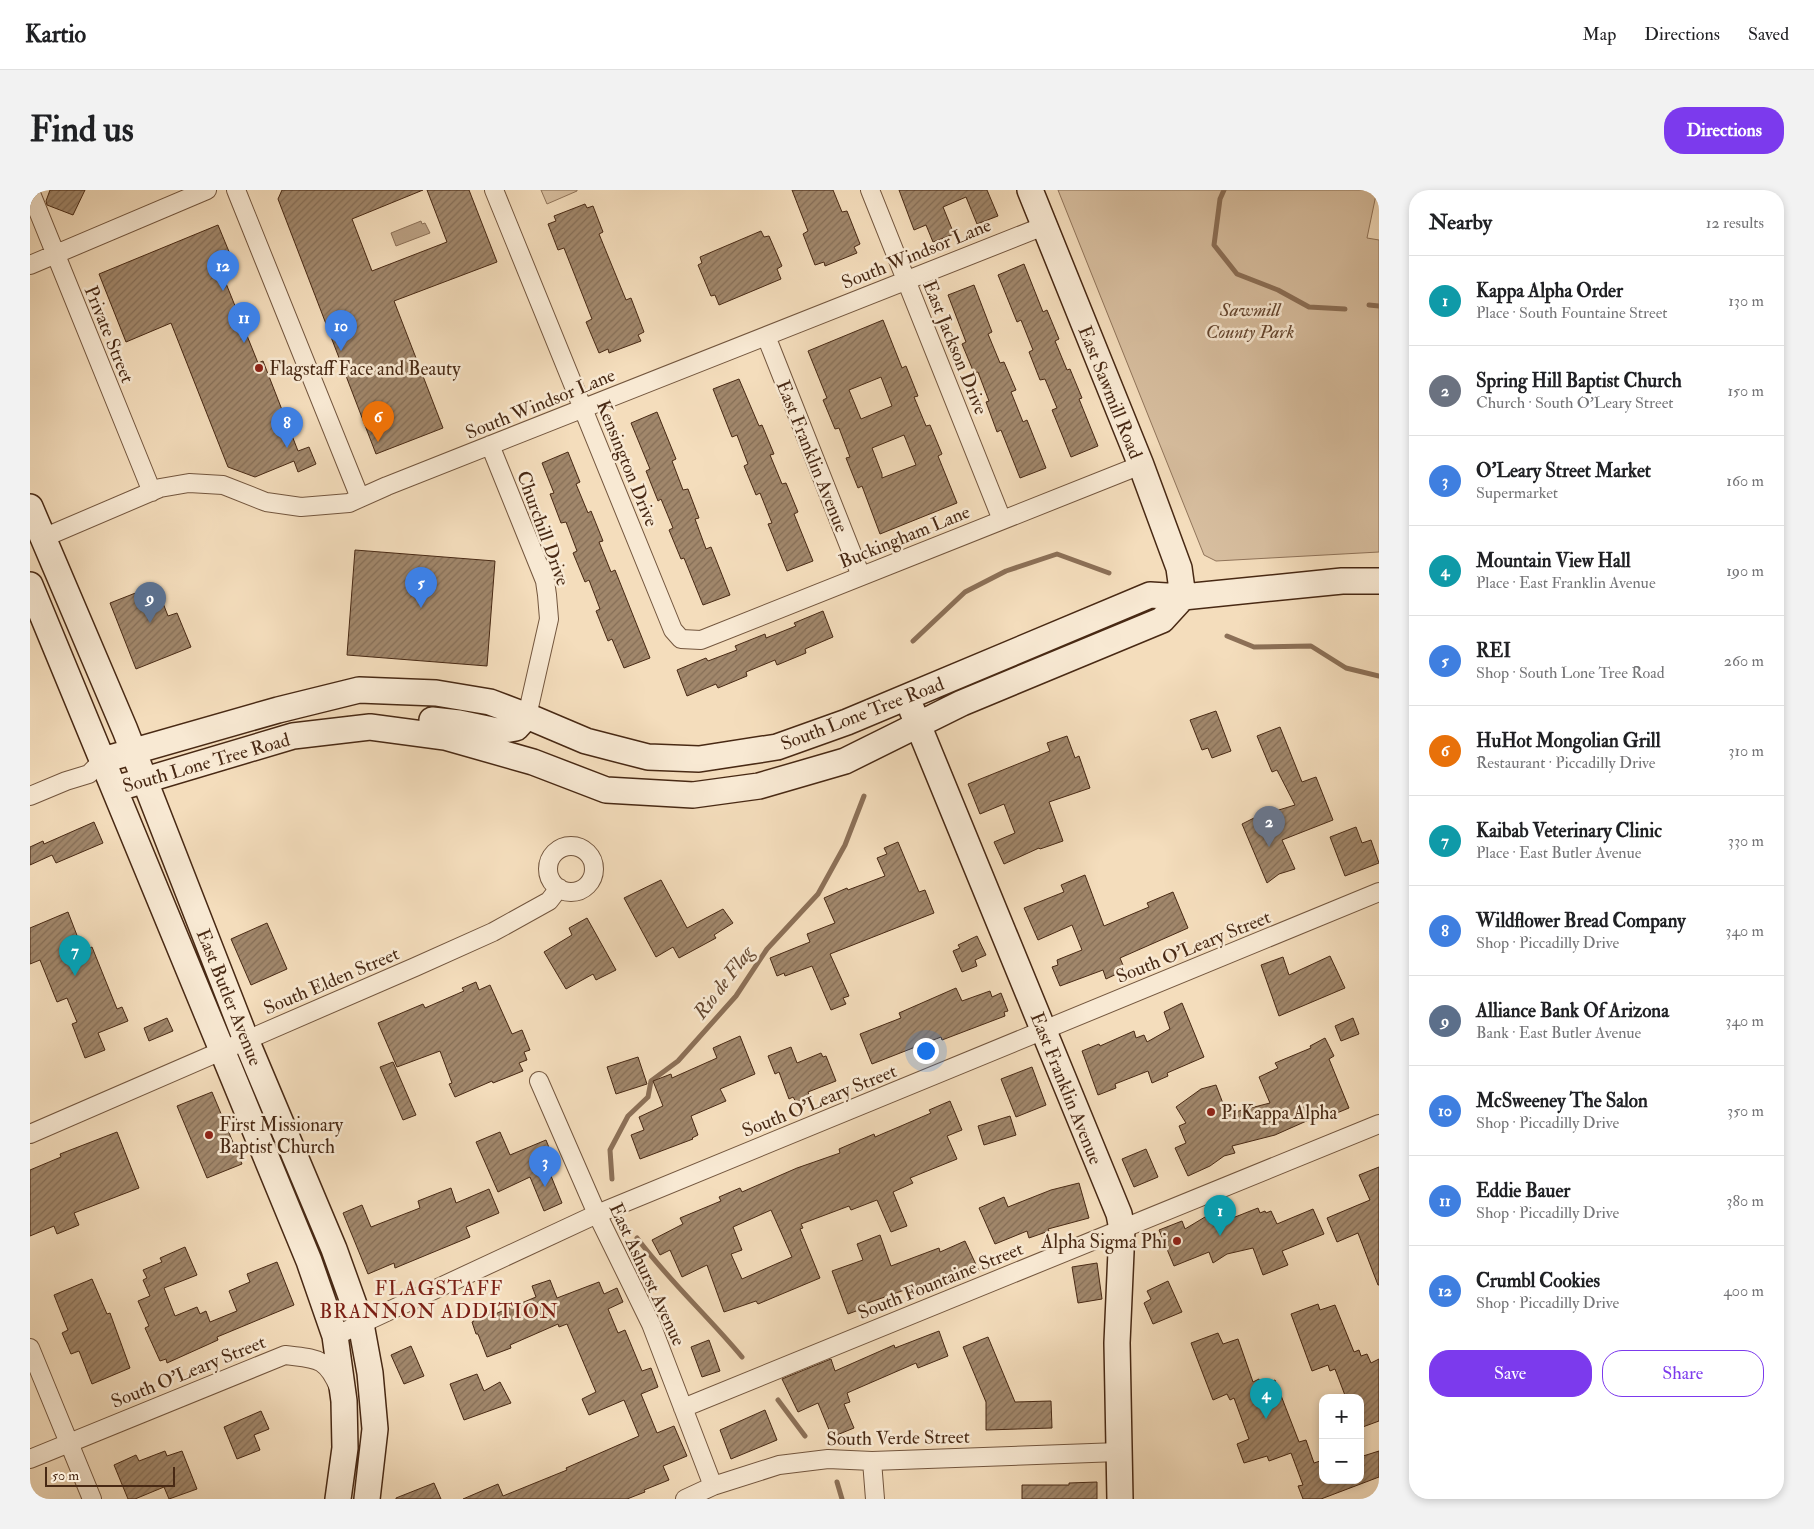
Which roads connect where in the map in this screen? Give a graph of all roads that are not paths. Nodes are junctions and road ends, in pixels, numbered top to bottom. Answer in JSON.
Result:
{"nodes":[{"id":1,"x":207,"y":190,"type":"edge"},
{"id":2,"x":236,"y":190,"type":"edge"},
{"id":3,"x":494,"y":190,"type":"edge"},
{"id":4,"x":870,"y":190,"type":"edge"},
{"id":5,"x":1030,"y":190,"type":"edge"},
{"id":6,"x":30,"y":191,"type":"edge"},
{"id":7,"x":1044,"y":226,"type":"junction"},
{"id":8,"x":56,"y":255,"type":"junction"},
{"id":9,"x":30,"y":265,"type":"edge"},
{"id":10,"x":906,"y":280,"type":"junction"},
{"id":11,"x":766,"y":336,"type":"junction"},
{"id":12,"x":583,"y":408,"type":"junction"},
{"id":13,"x":490,"y":445,"type":"junction"},
{"id":14,"x":1141,"y":464,"type":"junction"},
{"id":15,"x":152,"y":492,"type":"junction"},
{"id":16,"x":360,"y":498,"type":"junction"},
{"id":17,"x":30,"y":507,"type":"edge"},
{"id":18,"x":1002,"y":520,"type":"junction"},
{"id":19,"x":43,"y":538,"type":"junction"},
{"id":20,"x":861,"y":576,"type":"junction"},
{"id":21,"x":1379,"y":581,"type":"edge"},
{"id":22,"x":30,"y":585,"type":"edge"},
{"id":23,"x":1183,"y":597,"type":"junction"},
{"id":24,"x":681,"y":639,"type":"joint"},
{"id":25,"x":907,"y":697,"type":"junction"},
{"id":26,"x":527,"y":716,"type":"junction"},
{"id":27,"x":918,"y":725,"type":"junction"},
{"id":28,"x":370,"y":727,"type":"junction"},
{"id":29,"x":133,"y":752,"type":"junction"},
{"id":30,"x":96,"y":767,"type":"junction"},
{"id":31,"x":144,"y":780,"type":"junction"},
{"id":32,"x":115,"y":789,"type":"junction"},
{"id":33,"x":30,"y":796,"type":"edge"},
{"id":34,"x":559,"y":888,"type":"dead end"},
{"id":35,"x":1379,"y":892,"type":"edge"},
{"id":36,"x":1044,"y":1031,"type":"junction"},
{"id":37,"x":246,"y":1040,"type":"junction"},
{"id":38,"x":223,"y":1050,"type":"junction"},
{"id":39,"x":539,"y":1081,"type":"dead end"},
{"id":40,"x":1379,"y":1124,"type":"edge"},
{"id":41,"x":30,"y":1134,"type":"edge"},
{"id":42,"x":597,"y":1214,"type":"junction"},
{"id":43,"x":1122,"y":1229,"type":"junction"},
{"id":44,"x":361,"y":1324,"type":"junction"},
{"id":45,"x":335,"y":1336,"type":"junction"},
{"id":46,"x":30,"y":1348,"type":"edge"},
{"id":47,"x":344,"y":1401,"type":"junction"},
{"id":48,"x":683,"y":1408,"type":"junction"},
{"id":49,"x":68,"y":1443,"type":"junction"},
{"id":50,"x":1119,"y":1452,"type":"junction"},
{"id":51,"x":30,"y":1459,"type":"edge"},
{"id":52,"x":872,"y":1461,"type":"junction"},
{"id":53,"x":714,"y":1486,"type":"junction"},
{"id":54,"x":92,"y":1499,"type":"edge"},
{"id":55,"x":338,"y":1499,"type":"edge"},
{"id":56,"x":367,"y":1499,"type":"edge"},
{"id":57,"x":685,"y":1499,"type":"edge"},
{"id":58,"x":875,"y":1499,"type":"edge"},
{"id":59,"x":1120,"y":1499,"type":"edge"}],
"edges":[{"from":1,"to":8,"type":"street"},
{"from":2,"to":16,"type":"street"},
{"from":3,"to":12,"type":"street","name":"Kensington Drive"},
{"from":4,"to":10,"type":"street","name":"East Jackson Drive"},
{"from":5,"to":7,"type":"main road","name":"East Sawmill Road"},
{"from":6,"to":8,"type":"street","name":"Private Street"},
{"from":7,"to":10,"type":"street","name":"South Windsor Lane"},
{"from":7,"to":14,"type":"main road","name":"East Sawmill Road"},
{"from":8,"to":9,"type":"street"},
{"from":8,"to":15,"type":"street","name":"Private Street"},
{"from":10,"to":11,"type":"street","name":"South Windsor Lane"},
{"from":10,"to":18,"type":"street","name":"East Jackson Drive"},
{"from":11,"to":12,"type":"street","name":"South Windsor Lane"},
{"from":11,"to":20,"type":"street","name":"East Franklin Avenue"},
{"from":12,"to":13,"type":"street","name":"South Windsor Lane"},
{"from":12,"to":24,"type":"street","name":"Kensington Drive"},
{"from":13,"to":16,"type":"street","name":"South Windsor Lane"},
{"from":13,"to":26,"type":"street","name":"Churchill Drive"},
{"from":14,"to":18,"type":"street","name":"Buckingham Lane"},
{"from":14,"to":23,"type":"main road","name":"East Sawmill Road"},
{"from":15,"to":16,"type":"street","name":"South Windsor Lane"},
{"from":15,"to":19,"type":"street","name":"South Windsor Lane"},
{"from":17,"to":19,"type":"main road","name":"East Butler Avenue"},
{"from":18,"to":20,"type":"street","name":"Buckingham Lane"},
{"from":19,"to":29,"type":"main road","name":"East Butler Avenue"},
{"from":20,"to":24,"type":"street","name":"Buckingham Lane"},
{"from":21,"to":23,"type":"main road","name":"South Lone Tree Road"},
{"from":22,"to":30,"type":"main road","name":"East Butler Avenue"},
{"from":23,"to":25,"type":"main road","name":"South Lone Tree Road"},
{"from":23,"to":27,"type":"main road","name":"South Lone Tree Road"},
{"from":25,"to":26,"type":"main road","name":"South Lone Tree Road"},
{"from":25,"to":27,"type":"main road","name":"East Franklin Avenue"},
{"from":26,"to":28,"type":"main road"},
{"from":26,"to":29,"type":"main road","name":"South Lone Tree Road"},
{"from":27,"to":28,"type":"main road","name":"South Lone Tree Road"},
{"from":27,"to":36,"type":"main road","name":"East Franklin Avenue"},
{"from":28,"to":31,"type":"main road","name":"South Lone Tree Road"},
{"from":29,"to":30,"type":"main road","name":"South Lone Tree Road"},
{"from":29,"to":31,"type":"main road","name":"East Butler Avenue"},
{"from":30,"to":32,"type":"main road","name":"East Butler Avenue"},
{"from":30,"to":33,"type":"street"},
{"from":31,"to":32,"type":"main road","name":"South Lone Tree Road"},
{"from":31,"to":37,"type":"main road","name":"East Butler Avenue"},
{"from":32,"to":38,"type":"main road","name":"East Butler Avenue"},
{"from":34,"to":37,"type":"street","name":"South Elden Street"},
{"from":35,"to":36,"type":"street","name":"South O'Leary Street"},
{"from":36,"to":42,"type":"street","name":"South O'Leary Street"},
{"from":36,"to":43,"type":"main road","name":"East Franklin Avenue"},
{"from":37,"to":38,"type":"street","name":"South Elden Street"},
{"from":37,"to":44,"type":"main road","name":"East Butler Avenue"},
{"from":38,"to":41,"type":"street","name":"South Elden Street"},
{"from":38,"to":45,"type":"main road","name":"East Butler Avenue"},
{"from":39,"to":42,"type":"street","name":"East Ashurst Avenue"},
{"from":40,"to":43,"type":"street","name":"South Fountaine Street"},
{"from":42,"to":44,"type":"street","name":"South O'Leary Street"},
{"from":42,"to":48,"type":"street","name":"East Ashurst Avenue"},
{"from":43,"to":48,"type":"street","name":"South Fountaine Street"},
{"from":43,"to":50,"type":"main road","name":"East Franklin Avenue"},
{"from":44,"to":45,"type":"street","name":"South O'Leary Street"},
{"from":44,"to":56,"type":"main road","name":"East Butler Avenue"},
{"from":45,"to":47,"type":"main road","name":"East Butler Avenue"},
{"from":46,"to":49,"type":"street"},
{"from":47,"to":49,"type":"street","name":"South O'Leary Street"},
{"from":47,"to":55,"type":"main road","name":"East Butler Avenue"},
{"from":48,"to":53,"type":"street","name":"East Ashurst Avenue"},
{"from":49,"to":51,"type":"street","name":"South O'Leary Street"},
{"from":49,"to":54,"type":"street"},
{"from":50,"to":52,"type":"street","name":"South Verde Street"},
{"from":50,"to":59,"type":"main road","name":"East Franklin Avenue"},
{"from":52,"to":53,"type":"street","name":"South Verde Street"},
{"from":52,"to":58,"type":"street"},
{"from":53,"to":57,"type":"street","name":"South Verde Street"}]}
